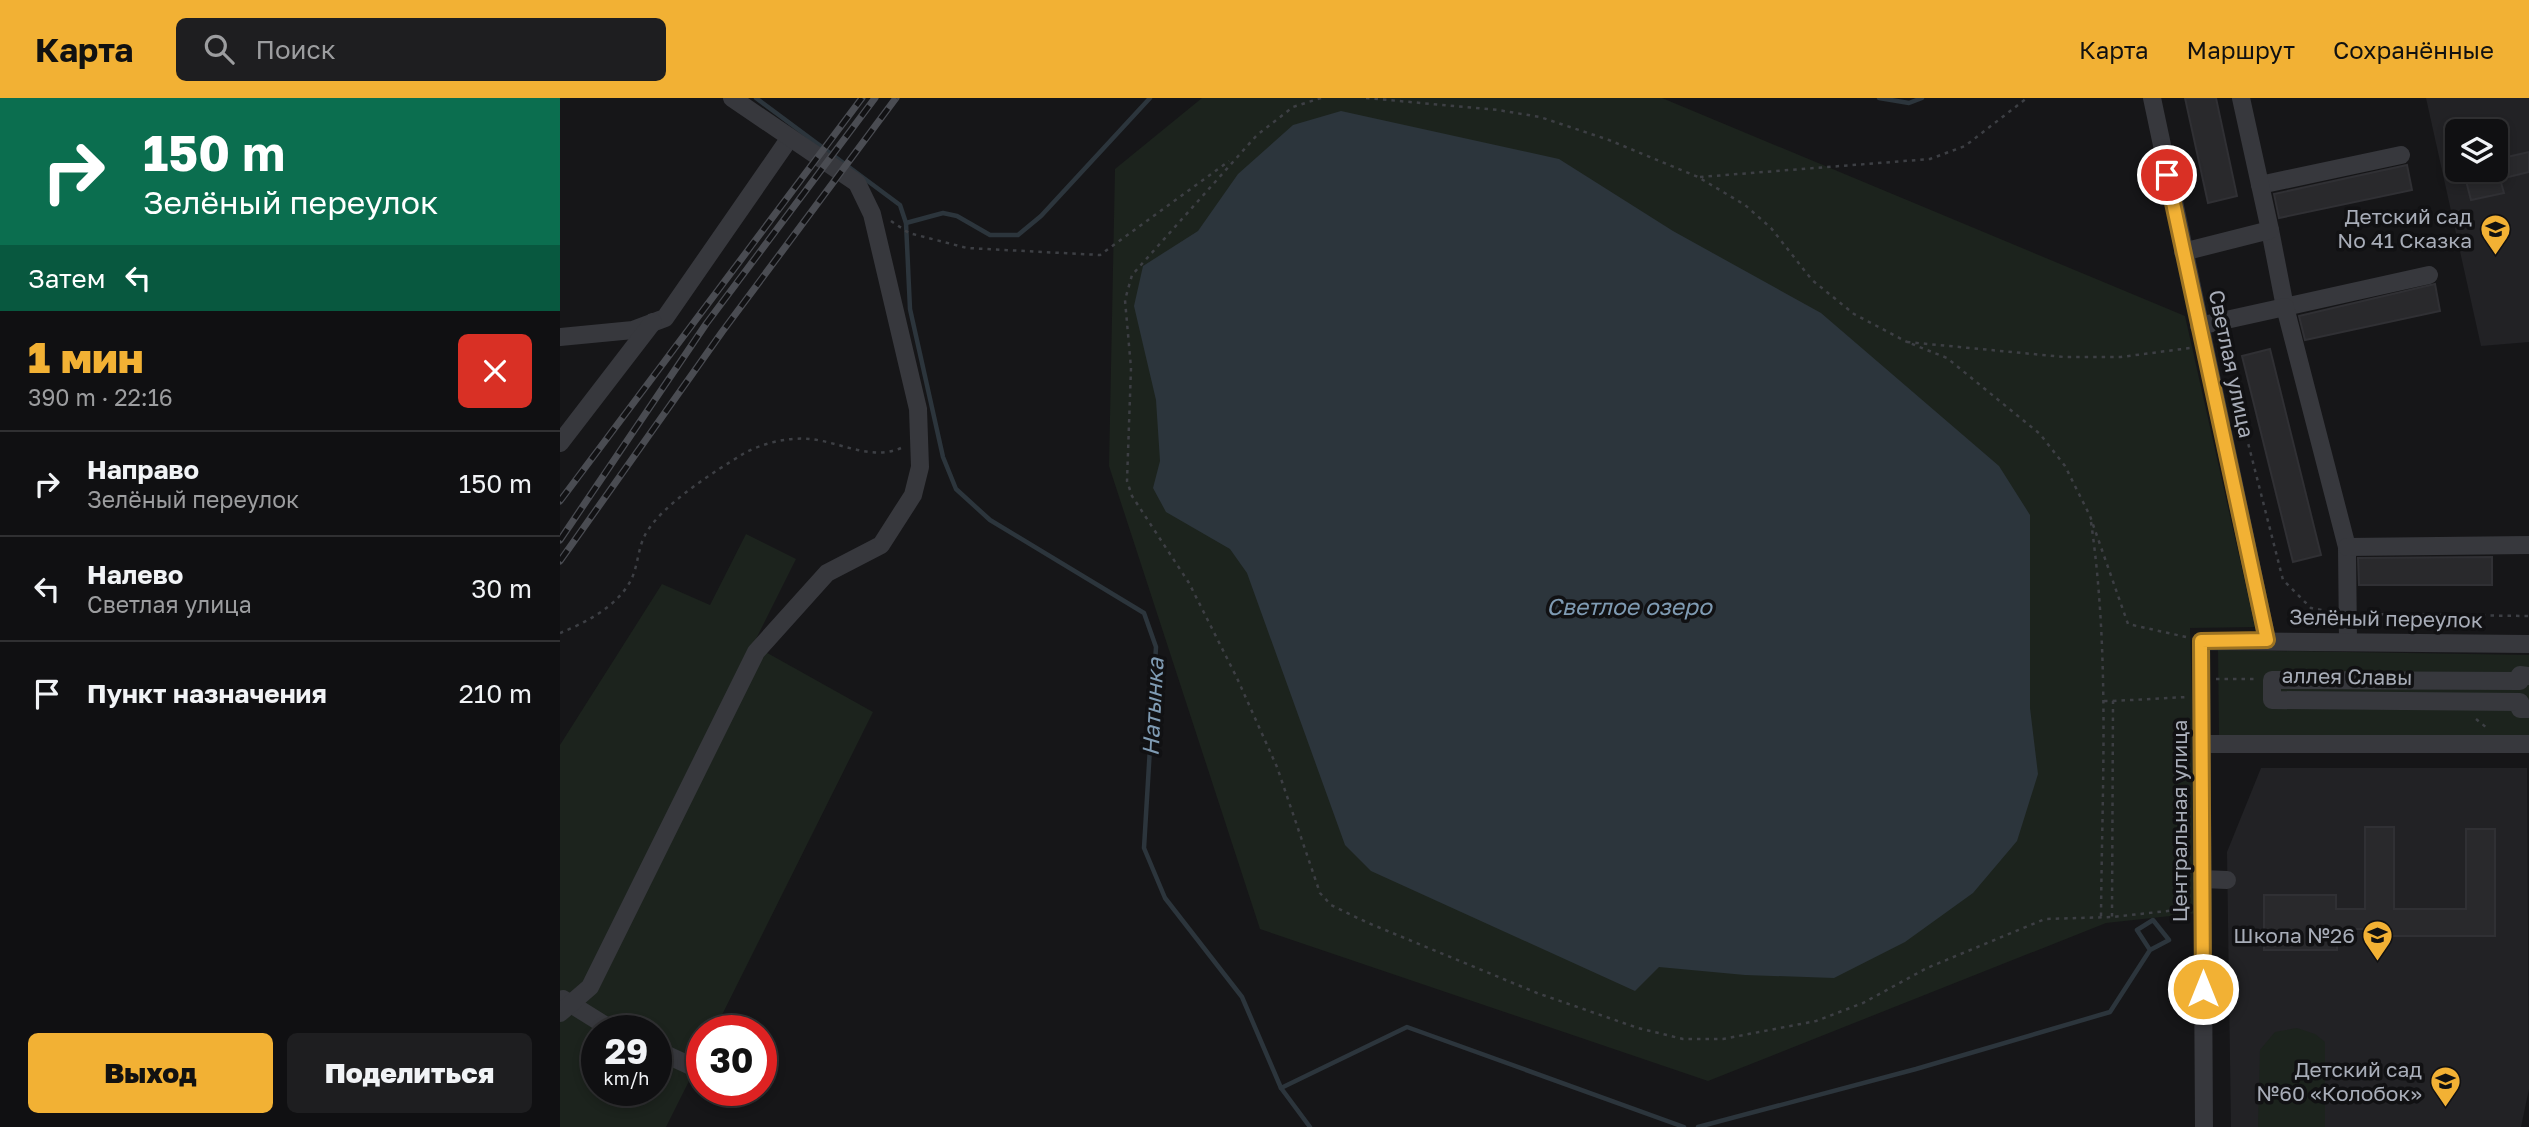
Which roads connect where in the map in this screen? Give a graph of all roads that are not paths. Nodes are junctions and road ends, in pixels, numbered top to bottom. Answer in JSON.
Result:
{"nodes":[{"id":1,"x":732,"y":98,"type":"edge"},
{"id":2,"x":2152,"y":98,"type":"edge"},
{"id":3,"x":2241,"y":98,"type":"edge"},
{"id":4,"x":789,"y":139,"type":"junction"},
{"id":5,"x":2401,"y":155,"type":"dead end"},
{"id":6,"x":2260,"y":185,"type":"junction"},
{"id":7,"x":2270,"y":230,"type":"junction"},
{"id":8,"x":2183,"y":252,"type":"junction"},
{"id":9,"x":2429,"y":275,"type":"dead end"},
{"id":10,"x":2285,"y":307,"type":"junction"},
{"id":11,"x":653,"y":322,"type":"junction"},
{"id":12,"x":2199,"y":326,"type":"junction"},
{"id":13,"x":560,"y":337,"type":"edge"},
{"id":14,"x":560,"y":443,"type":"edge"},
{"id":15,"x":2529,"y":545,"type":"edge"},
{"id":16,"x":2347,"y":547,"type":"junction"},
{"id":17,"x":2267,"y":640,"type":"junction"},
{"id":18,"x":2201,"y":641,"type":"joint"},
{"id":19,"x":2348,"y":642,"type":"junction"},
{"id":20,"x":2529,"y":644,"type":"edge"},
{"id":21,"x":2525,"y":678,"type":"edge"},
{"id":22,"x":2524,"y":706,"type":"edge"},
{"id":23,"x":2203,"y":744,"type":"junction"},
{"id":24,"x":2529,"y":744,"type":"edge"},
{"id":25,"x":2202,"y":879,"type":"junction"},
{"id":26,"x":2227,"y":880,"type":"dead end"},
{"id":27,"x":564,"y":1004,"type":"edge"},
{"id":28,"x":584,"y":1015,"type":"edge"},
{"id":29,"x":2204,"y":1127,"type":"edge"}],
"edges":[{"from":1,"to":4,"type":"street"},
{"from":2,"to":8,"type":"street","name":"Светлая улица"},
{"from":3,"to":6,"type":"street"},
{"from":4,"to":11,"type":"street"},
{"from":4,"to":27,"type":"street"},
{"from":5,"to":6,"type":"street"},
{"from":6,"to":7,"type":"street"},
{"from":7,"to":8,"type":"street"},
{"from":7,"to":10,"type":"street"},
{"from":8,"to":12,"type":"street","name":"Светлая улица"},
{"from":9,"to":10,"type":"street"},
{"from":10,"to":12,"type":"street"},
{"from":10,"to":16,"type":"street"},
{"from":11,"to":13,"type":"street"},
{"from":11,"to":14,"type":"street"},
{"from":12,"to":17,"type":"street","name":"Светлая улица"},
{"from":15,"to":16,"type":"street"},
{"from":16,"to":19,"type":"street"},
{"from":17,"to":18,"type":"street","name":"Зелёный переулок"},
{"from":17,"to":19,"type":"street","name":"Зелёный переулок"},
{"from":18,"to":23,"type":"street","name":"Центральная улица"},
{"from":19,"to":20,"type":"street","name":"Зелёный переулок"},
{"from":21,"to":22,"type":"street","name":"аллея Славы"},
{"from":21,"to":22,"type":"street","name":"аллея Славы"},
{"from":23,"to":24,"type":"street"},
{"from":23,"to":25,"type":"street","name":"Центральная улица"},
{"from":25,"to":26,"type":"street"},
{"from":25,"to":29,"type":"street","name":"Центральная улица"},
{"from":27,"to":28,"type":"street"}]}
